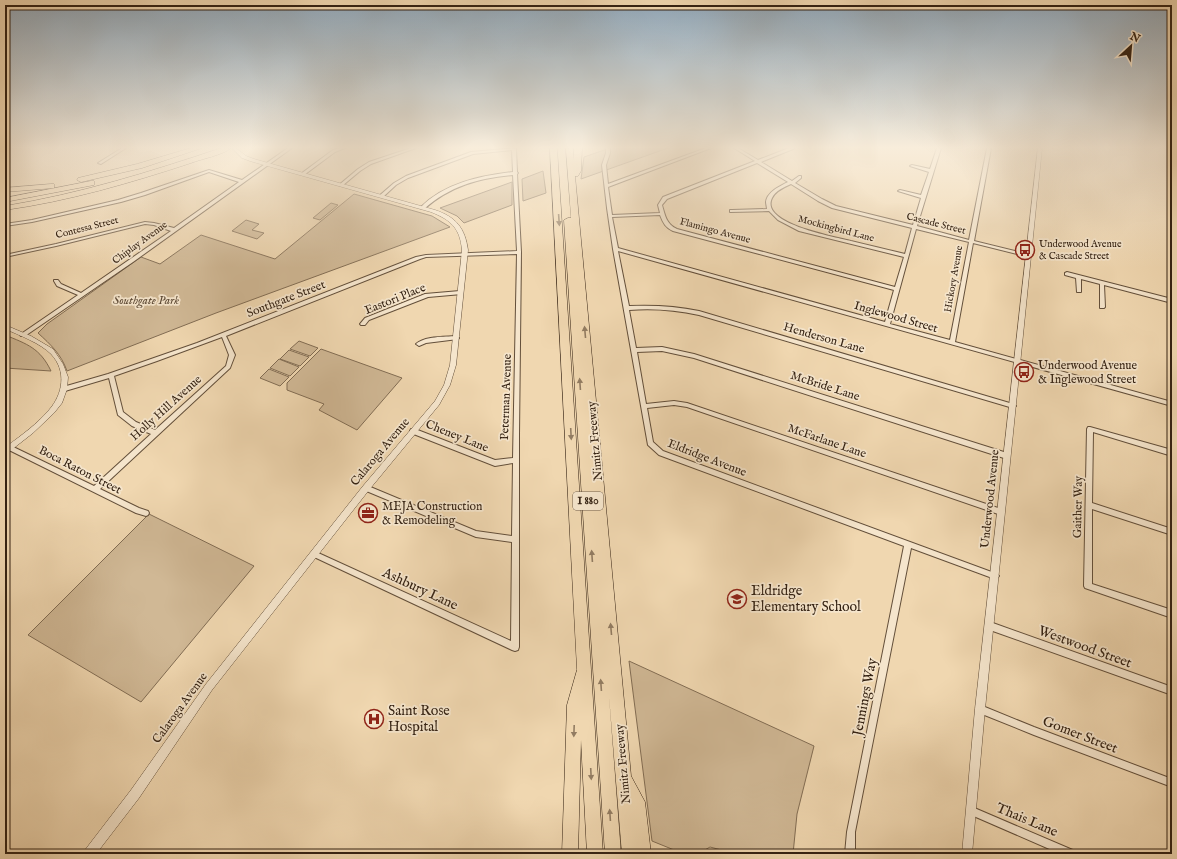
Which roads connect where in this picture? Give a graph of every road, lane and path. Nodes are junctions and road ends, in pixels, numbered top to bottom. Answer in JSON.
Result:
{"nodes":[{"id":1,"x":22,"y":188,"type":"edge"},
{"id":2,"x":43,"y":188,"type":"edge"},
{"id":3,"x":68,"y":188,"type":"edge"},
{"id":4,"x":88,"y":188,"type":"edge"},
{"id":5,"x":102,"y":188,"type":"edge"},
{"id":6,"x":158,"y":188,"type":"edge"},
{"id":7,"x":233,"y":188,"type":"edge"},
{"id":8,"x":352,"y":188,"type":"edge"},
{"id":9,"x":390,"y":188,"type":"edge"},
{"id":10,"x":453,"y":188,"type":"edge"},
{"id":11,"x":517,"y":188,"type":"edge"},
{"id":12,"x":556,"y":188,"type":"edge"},
{"id":13,"x":557,"y":188,"type":"edge"},
{"id":14,"x":573,"y":188,"type":"edge"},
{"id":15,"x":606,"y":188,"type":"edge"},
{"id":16,"x":690,"y":188,"type":"edge"},
{"id":17,"x":779,"y":188,"type":"edge"},
{"id":18,"x":800,"y":188,"type":"edge"},
{"id":19,"x":926,"y":188,"type":"edge"},
{"id":20,"x":981,"y":188,"type":"edge"},
{"id":21,"x":1036,"y":188,"type":"edge"},
{"id":22,"x":5,"y":190,"type":"edge"},
{"id":23,"x":900,"y":191,"type":"dead end"},
{"id":24,"x":5,"y":194,"type":"edge"},
{"id":25,"x":381,"y":196,"type":"junction"},
{"id":26,"x":923,"y":197,"type":"junction"},
{"id":27,"x":5,"y":200,"type":"edge"},
{"id":28,"x":5,"y":204,"type":"edge"},
{"id":29,"x":5,"y":208,"type":"edge"},
{"id":30,"x":422,"y":208,"type":"junction"},
{"id":31,"x":770,"y":210,"type":"junction"},
{"id":32,"x":732,"y":211,"type":"dead end"},
{"id":33,"x":662,"y":214,"type":"junction"},
{"id":34,"x":611,"y":216,"type":"junction"},
{"id":35,"x":5,"y":225,"type":"edge"},
{"id":36,"x":915,"y":228,"type":"junction"},
{"id":37,"x":174,"y":230,"type":"junction"},
{"id":38,"x":970,"y":242,"type":"junction"},
{"id":39,"x":615,"y":249,"type":"junction"},
{"id":40,"x":519,"y":252,"type":"junction"},
{"id":41,"x":464,"y":254,"type":"junction"},
{"id":42,"x":5,"y":256,"type":"edge"},
{"id":43,"x":907,"y":256,"type":"junction"},
{"id":44,"x":1029,"y":256,"type":"junction"},
{"id":45,"x":1067,"y":274,"type":"dead end"},
{"id":46,"x":1078,"y":277,"type":"junction"},
{"id":47,"x":56,"y":281,"type":"dead end"},
{"id":48,"x":1102,"y":283,"type":"junction"},
{"id":49,"x":897,"y":289,"type":"junction"},
{"id":50,"x":1079,"y":291,"type":"dead end"},
{"id":51,"x":460,"y":293,"type":"junction"},
{"id":52,"x":82,"y":295,"type":"junction"},
{"id":53,"x":1172,"y":301,"type":"edge"},
{"id":54,"x":1102,"y":307,"type":"dead end"},
{"id":55,"x":626,"y":308,"type":"junction"},
{"id":56,"x":363,"y":324,"type":"dead end"},
{"id":57,"x":887,"y":325,"type":"junction"},
{"id":58,"x":5,"y":327,"type":"edge"},
{"id":59,"x":223,"y":334,"type":"junction"},
{"id":60,"x":24,"y":335,"type":"junction"},
{"id":61,"x":456,"y":338,"type":"junction"},
{"id":62,"x":952,"y":343,"type":"junction"},
{"id":63,"x":419,"y":344,"type":"dead end"},
{"id":64,"x":634,"y":350,"type":"junction"},
{"id":65,"x":1018,"y":361,"type":"junction"},
{"id":66,"x":111,"y":376,"type":"junction"},
{"id":67,"x":65,"y":389,"type":"junction"},
{"id":68,"x":1172,"y":404,"type":"edge"},
{"id":69,"x":644,"y":406,"type":"junction"},
{"id":70,"x":1013,"y":406,"type":"junction"},
{"id":71,"x":413,"y":431,"type":"junction"},
{"id":72,"x":155,"y":433,"type":"junction"},
{"id":73,"x":7,"y":448,"type":"edge"},
{"id":74,"x":1172,"y":453,"type":"edge"},
{"id":75,"x":1007,"y":456,"type":"junction"},
{"id":76,"x":515,"y":460,"type":"junction"},
{"id":77,"x":366,"y":488,"type":"junction"},
{"id":78,"x":94,"y":490,"type":"junction"},
{"id":79,"x":1089,"y":505,"type":"junction"},
{"id":80,"x":1001,"y":512,"type":"junction"},
{"id":81,"x":146,"y":513,"type":"dead end"},
{"id":82,"x":1172,"y":532,"type":"edge"},
{"id":83,"x":515,"y":539,"type":"junction"},
{"id":84,"x":908,"y":545,"type":"junction"},
{"id":85,"x":314,"y":554,"type":"junction"},
{"id":86,"x":995,"y":576,"type":"junction"},
{"id":87,"x":1172,"y":614,"type":"edge"},
{"id":88,"x":990,"y":626,"type":"junction"},
{"id":89,"x":515,"y":648,"type":"joint"},
{"id":90,"x":585,"y":665,"type":"junction"},
{"id":91,"x":1172,"y":691,"type":"edge"},
{"id":92,"x":980,"y":709,"type":"junction"},
{"id":93,"x":624,"y":779,"type":"junction"},
{"id":94,"x":1172,"y":783,"type":"edge"},
{"id":95,"x":972,"y":811,"type":"junction"},
{"id":96,"x":89,"y":854,"type":"edge"},
{"id":97,"x":570,"y":854,"type":"edge"},
{"id":98,"x":595,"y":854,"type":"edge"},
{"id":99,"x":613,"y":854,"type":"edge"},
{"id":100,"x":630,"y":854,"type":"edge"},
{"id":101,"x":643,"y":854,"type":"edge"},
{"id":102,"x":850,"y":854,"type":"edge"},
{"id":103,"x":967,"y":854,"type":"edge"},
{"id":104,"x":1072,"y":854,"type":"edge"}],
"edges":[{"from":1,"to":22,"type":"highway"},
{"from":2,"to":24,"type":"highway"},
{"from":3,"to":27,"type":"highway"},
{"from":4,"to":28,"type":"highway"},
{"from":5,"to":29,"type":"highway"},
{"from":6,"to":35,"type":"street"},
{"from":7,"to":37,"type":"street","name":"Chiplay Avenue"},
{"from":8,"to":25,"type":"street","name":"Calaroga Avenue"},
{"from":9,"to":25,"type":"street"},
{"from":10,"to":30,"type":"street"},
{"from":11,"to":40,"type":"street","name":"Peterman Avenue"},
{"from":12,"to":90,"type":"highway","name":"Nimitz Freeway","number":"I 880","one_way":true},
{"from":99,"to":13,"type":"highway","number":"I 880","one_way":true},
{"from":93,"to":14,"type":"highway","name":"Nimitz Freeway","number":"I 880","one_way":true},
{"from":15,"to":34,"type":"street","name":"Eldridge Avenue"},
{"from":16,"to":33,"type":"street"},
{"from":17,"to":31,"type":"street"},
{"from":18,"to":36,"type":"street","name":"Cascade Street"},
{"from":19,"to":26,"type":"street"},
{"from":20,"to":38,"type":"street","name":"Hickory Avenue"},
{"from":21,"to":44,"type":"street","name":"Underwood Avenue"},
{"from":23,"to":26,"type":"street"},
{"from":25,"to":30,"type":"street","name":"Calaroga Avenue"},
{"from":26,"to":36,"type":"street"},
{"from":30,"to":41,"type":"street","name":"Calaroga Avenue"},
{"from":31,"to":32,"type":"street"},
{"from":31,"to":43,"type":"street","name":"Mockingbird Lane"},
{"from":33,"to":34,"type":"street"},
{"from":33,"to":49,"type":"street","name":"Flamingo Avenue"},
{"from":34,"to":39,"type":"street","name":"Eldridge Avenue"},
{"from":36,"to":38,"type":"street","name":"Cascade Street"},
{"from":36,"to":43,"type":"street"},
{"from":37,"to":42,"type":"street","name":"Contessa Street"},
{"from":37,"to":52,"type":"street","name":"Chiplay Avenue"},
{"from":38,"to":44,"type":"street","name":"Cascade Street"},
{"from":38,"to":62,"type":"street","name":"Hickory Avenue"},
{"from":39,"to":55,"type":"street","name":"Eldridge Avenue"},
{"from":39,"to":57,"type":"street","name":"Inglewood Street"},
{"from":40,"to":41,"type":"street","name":"Southgate Street"},
{"from":40,"to":76,"type":"street","name":"Peterman Avenue"},
{"from":41,"to":51,"type":"street","name":"Calaroga Avenue"},
{"from":41,"to":59,"type":"street","name":"Southgate Street"},
{"from":43,"to":49,"type":"street"},
{"from":44,"to":65,"type":"street","name":"Underwood Avenue"},
{"from":45,"to":46,"type":"street"},
{"from":46,"to":48,"type":"street"},
{"from":46,"to":50,"type":"street"},
{"from":47,"to":52,"type":"street"},
{"from":48,"to":53,"type":"street"},
{"from":48,"to":54,"type":"street"},
{"from":49,"to":57,"type":"street"},
{"from":51,"to":56,"type":"street","name":"Eastori Place"},
{"from":51,"to":61,"type":"street","name":"Calaroga Avenue"},
{"from":52,"to":60,"type":"street","name":"Chiplay Avenue"},
{"from":55,"to":64,"type":"street","name":"Eldridge Avenue"},
{"from":55,"to":70,"type":"street","name":"Henderson Lane"},
{"from":57,"to":62,"type":"street","name":"Inglewood Street"},
{"from":58,"to":60,"type":"street"},
{"from":59,"to":66,"type":"street","name":"Southgate Street"},
{"from":59,"to":72,"type":"street","name":"Holly Hill Avenue"},
{"from":60,"to":67,"type":"street"},
{"from":61,"to":63,"type":"street"},
{"from":61,"to":71,"type":"street","name":"Calaroga Avenue"},
{"from":62,"to":65,"type":"street","name":"Inglewood Street"},
{"from":64,"to":69,"type":"street","name":"Eldridge Avenue"},
{"from":64,"to":75,"type":"street","name":"McBride Lane"},
{"from":65,"to":68,"type":"street","name":"Inglewood Street"},
{"from":65,"to":70,"type":"street","name":"Underwood Avenue"},
{"from":66,"to":67,"type":"street","name":"Southgate Street"},
{"from":66,"to":72,"type":"street"},
{"from":67,"to":73,"type":"street"},
{"from":69,"to":80,"type":"street","name":"McFarlane Lane"},
{"from":69,"to":84,"type":"street","name":"Eldridge Avenue"},
{"from":70,"to":75,"type":"street","name":"Underwood Avenue"},
{"from":71,"to":76,"type":"street","name":"Cheney Lane"},
{"from":71,"to":77,"type":"street","name":"Calaroga Avenue"},
{"from":72,"to":78,"type":"street","name":"Holly Hill Avenue"},
{"from":73,"to":78,"type":"street","name":"Boca Raton Street"},
{"from":74,"to":79,"type":"street","name":"Gaither Way"},
{"from":75,"to":80,"type":"street","name":"Underwood Avenue"},
{"from":76,"to":83,"type":"street","name":"Peterman Avenue"},
{"from":77,"to":83,"type":"street"},
{"from":77,"to":85,"type":"street","name":"Calaroga Avenue"},
{"from":78,"to":81,"type":"street","name":"Boca Raton Street"},
{"from":79,"to":82,"type":"street"},
{"from":79,"to":87,"type":"street","name":"Gaither Way"},
{"from":80,"to":86,"type":"street","name":"Underwood Avenue"},
{"from":83,"to":89,"type":"street","name":"Peterman Avenue"},
{"from":84,"to":86,"type":"street","name":"Eldridge Avenue"},
{"from":84,"to":102,"type":"street","name":"Jennings Way"},
{"from":85,"to":89,"type":"street","name":"Ashbury Lane"},
{"from":85,"to":96,"type":"street","name":"Calaroga Avenue"},
{"from":86,"to":88,"type":"street","name":"Underwood Avenue"},
{"from":88,"to":91,"type":"street","name":"Westwood Street"},
{"from":88,"to":92,"type":"street","name":"Underwood Avenue"},
{"from":90,"to":97,"type":"highway","one_way":true},
{"from":90,"to":98,"type":"highway","name":"Nimitz Freeway","number":"I 880","one_way":true},
{"from":92,"to":94,"type":"street","name":"Gomer Street"},
{"from":92,"to":95,"type":"street","name":"Underwood Avenue"},
{"from":93,"to":100,"type":"highway","name":"Nimitz Freeway","number":"I 880"},
{"from":93,"to":101,"type":"highway"},
{"from":95,"to":103,"type":"street","name":"Underwood Avenue"},
{"from":95,"to":104,"type":"street","name":"Thais Lane"}]}
